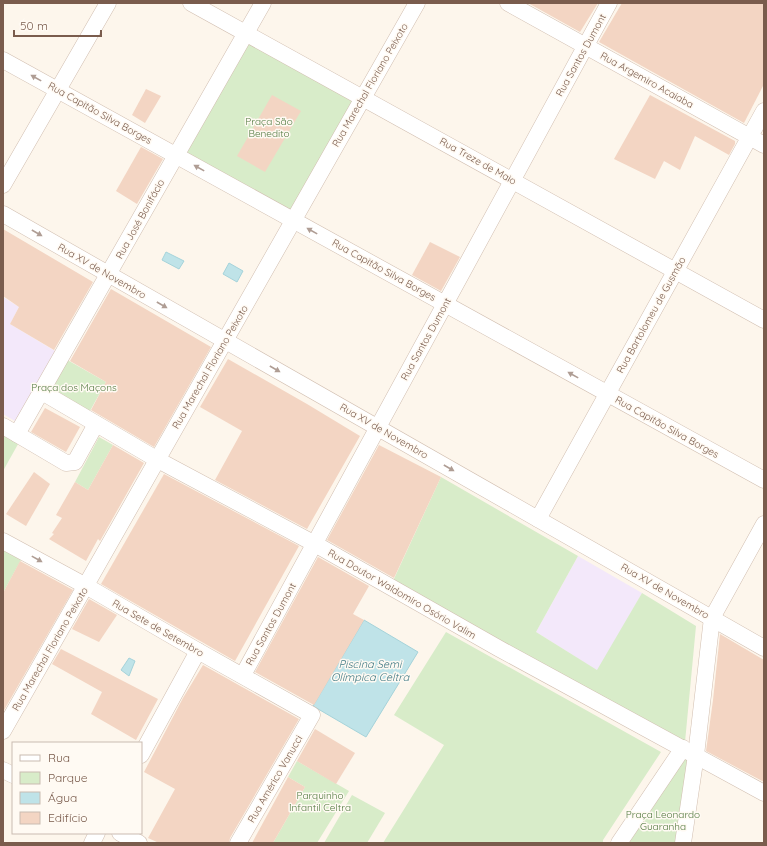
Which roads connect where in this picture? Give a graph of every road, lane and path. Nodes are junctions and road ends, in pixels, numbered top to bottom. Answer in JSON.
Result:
{"nodes":[{"id":1,"x":108,"y":3,"type":"edge"},
{"id":2,"x":191,"y":3,"type":"edge"},
{"id":3,"x":263,"y":3,"type":"edge"},
{"id":4,"x":417,"y":3,"type":"edge"},
{"id":5,"x":508,"y":3,"type":"edge"},
{"id":6,"x":609,"y":3,"type":"edge"},
{"id":7,"x":245,"y":33,"type":"junction"},
{"id":8,"x":586,"y":46,"type":"junction"},
{"id":9,"x":3,"y":60,"type":"edge"},
{"id":10,"x":58,"y":90,"type":"junction"},
{"id":11,"x":363,"y":98,"type":"junction"},
{"id":12,"x":764,"y":111,"type":"edge"},
{"id":13,"x":750,"y":137,"type":"junction"},
{"id":14,"x":764,"y":145,"type":"edge"},
{"id":15,"x":176,"y":155,"type":"junction"},
{"id":16,"x":513,"y":180,"type":"junction"},
{"id":17,"x":3,"y":185,"type":"edge"},
{"id":18,"x":3,"y":214,"type":"edge"},
{"id":19,"x":293,"y":220,"type":"junction"},
{"id":20,"x":676,"y":271,"type":"junction"},
{"id":21,"x":109,"y":275,"type":"junction"},
{"id":22,"x":446,"y":304,"type":"junction"},
{"id":23,"x":764,"y":320,"type":"edge"},
{"id":24,"x":225,"y":341,"type":"junction"},
{"id":25,"x":42,"y":392,"type":"junction"},
{"id":26,"x":607,"y":394,"type":"junction"},
{"id":27,"x":96,"y":424,"type":"junction"},
{"id":28,"x":3,"y":426,"type":"edge"},
{"id":29,"x":378,"y":428,"type":"junction"},
{"id":30,"x":17,"y":434,"type":"junction"},
{"id":31,"x":158,"y":460,"type":"junction"},
{"id":32,"x":764,"y":480,"type":"edge"},
{"id":33,"x":538,"y":519,"type":"junction"},
{"id":34,"x":764,"y":524,"type":"edge"},
{"id":35,"x":3,"y":541,"type":"edge"},
{"id":36,"x":315,"y":544,"type":"junction"},
{"id":37,"x":86,"y":586,"type":"junction"},
{"id":38,"x":712,"y":618,"type":"junction"},
{"id":39,"x":764,"y":648,"type":"edge"},
{"id":40,"x":198,"y":652,"type":"junction"},
{"id":41,"x":243,"y":675,"type":"junction"},
{"id":42,"x":312,"y":715,"type":"joint"},
{"id":43,"x":3,"y":731,"type":"edge"},
{"id":44,"x":690,"y":752,"type":"junction"},
{"id":45,"x":142,"y":753,"type":"edge"},
{"id":46,"x":3,"y":770,"type":"edge"},
{"id":47,"x":12,"y":774,"type":"edge"},
{"id":48,"x":764,"y":793,"type":"edge"},
{"id":49,"x":96,"y":834,"type":"edge"},
{"id":50,"x":122,"y":834,"type":"edge"},
{"id":51,"x":92,"y":843,"type":"edge"},
{"id":52,"x":139,"y":843,"type":"edge"},
{"id":53,"x":238,"y":843,"type":"edge"},
{"id":54,"x":618,"y":843,"type":"edge"},
{"id":55,"x":683,"y":843,"type":"edge"}],
"edges":[{"from":1,"to":10,"type":"street"},
{"from":2,"to":7,"type":"street","name":"Rua Treze de Maio"},
{"from":3,"to":7,"type":"street","name":"Rua José Bonifácio"},
{"from":4,"to":11,"type":"street","name":"Rua Marechal Floriano Peixoto"},
{"from":5,"to":8,"type":"street","name":"Rua Argemiro Acaiaba"},
{"from":6,"to":8,"type":"street","name":"Rua Santos Dumont"},
{"from":7,"to":11,"type":"street","name":"Rua Treze de Maio"},
{"from":7,"to":15,"type":"street","name":"Rua José Bonifácio"},
{"from":8,"to":13,"type":"street","name":"Rua Argemiro Acaiaba"},
{"from":8,"to":16,"type":"street","name":"Rua Santos Dumont"},
{"from":10,"to":9,"type":"street","name":"Rua Capitão Silva Borges","one_way":true},
{"from":10,"to":15,"type":"street","name":"Rua Capitão Silva Borges"},
{"from":10,"to":17,"type":"street"},
{"from":11,"to":16,"type":"street","name":"Rua Treze de Maio"},
{"from":11,"to":19,"type":"street","name":"Rua Marechal Floriano Peixoto"},
{"from":12,"to":13,"type":"street","name":"Rua Bartolomeu de Gusmão"},
{"from":13,"to":14,"type":"street","name":"Rua Argemiro Acaiaba"},
{"from":13,"to":20,"type":"street","name":"Rua Bartolomeu de Gusmão"},
{"from":19,"to":15,"type":"street","name":"Rua Capitão Silva Borges","one_way":true},
{"from":15,"to":21,"type":"street","name":"Rua José Bonifácio"},
{"from":16,"to":20,"type":"street","name":"Rua Treze de Maio"},
{"from":16,"to":22,"type":"street","name":"Rua Santos Dumont"},
{"from":18,"to":21,"type":"street","name":"Rua XV de Novembro","one_way":true},
{"from":22,"to":19,"type":"street","name":"Rua Capitão Silva Borges","one_way":true},
{"from":19,"to":24,"type":"street","name":"Rua Marechal Floriano Peixoto"},
{"from":20,"to":23,"type":"street","name":"Rua Treze de Maio"},
{"from":20,"to":26,"type":"street","name":"Rua Bartolomeu de Gusmão"},
{"from":21,"to":24,"type":"street","name":"Rua XV de Novembro","one_way":true},
{"from":21,"to":25,"type":"street","name":"Rua José Bonifácio"},
{"from":26,"to":22,"type":"street","name":"Rua Capitão Silva Borges","one_way":true},
{"from":22,"to":29,"type":"street","name":"Rua Santos Dumont"},
{"from":24,"to":29,"type":"street","name":"Rua XV de Novembro","one_way":true},
{"from":24,"to":31,"type":"street","name":"Rua Marechal Floriano Peixoto"},
{"from":25,"to":27,"type":"street","name":"Rua Doutor Waldomiro Osório Valim"},
{"from":25,"to":30,"type":"street","name":"Rua José Bonifácio"},
{"from":26,"to":32,"type":"street","name":"Rua Capitão Silva Borges"},
{"from":26,"to":33,"type":"street","name":"Rua Bartolomeu de Gusmão"},
{"from":27,"to":30,"type":"street"},
{"from":27,"to":31,"type":"street","name":"Rua Doutor Waldomiro Osório Valim"},
{"from":28,"to":30,"type":"street"},
{"from":29,"to":33,"type":"street","name":"Rua XV de Novembro","one_way":true},
{"from":29,"to":36,"type":"street","name":"Rua Santos Dumont"},
{"from":31,"to":36,"type":"street","name":"Rua Doutor Waldomiro Osório Valim"},
{"from":31,"to":37,"type":"street","name":"Rua Marechal Floriano Peixoto"},
{"from":33,"to":38,"type":"street","name":"Rua XV de Novembro"},
{"from":34,"to":38,"type":"street"},
{"from":35,"to":37,"type":"street","name":"Rua Sete de Setembro","one_way":true},
{"from":36,"to":41,"type":"street","name":"Rua Santos Dumont"},
{"from":36,"to":44,"type":"street","name":"Rua Doutor Waldomiro Osório Valim"},
{"from":37,"to":40,"type":"street","name":"Rua Sete de Setembro"},
{"from":37,"to":43,"type":"street","name":"Rua Marechal Floriano Peixoto"},
{"from":38,"to":39,"type":"street","name":"Rua XV de Novembro"},
{"from":38,"to":44,"type":"street"},
{"from":40,"to":41,"type":"street","name":"Rua Sete de Setembro"},
{"from":40,"to":45,"type":"street"},
{"from":41,"to":42,"type":"street","name":"Rua Sete de Setembro"},
{"from":42,"to":53,"type":"street","name":"Rua Américo Vanucci"},
{"from":44,"to":48,"type":"street","name":"Rua Doutor Waldomiro Osório Valim"},
{"from":44,"to":54,"type":"street"},
{"from":44,"to":55,"type":"street"},
{"from":46,"to":47,"type":"street"},
{"from":49,"to":51,"type":"street"},
{"from":50,"to":52,"type":"street"}]}
